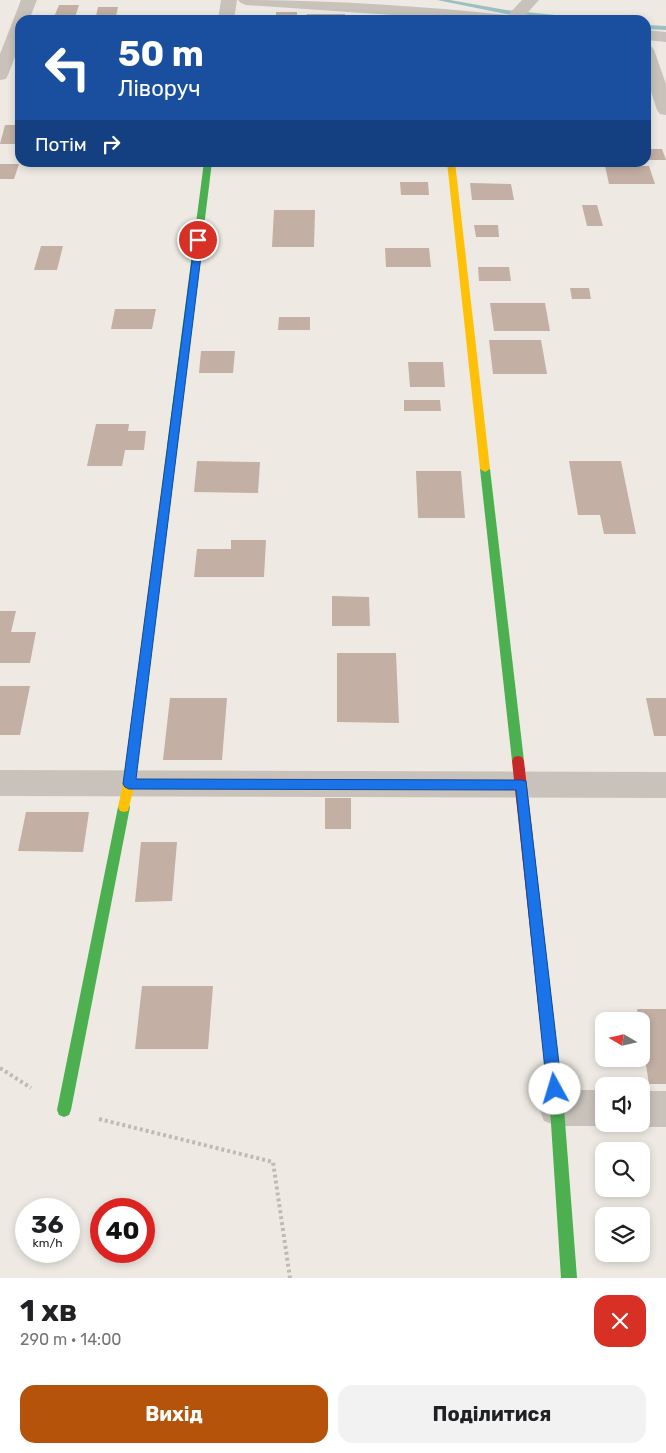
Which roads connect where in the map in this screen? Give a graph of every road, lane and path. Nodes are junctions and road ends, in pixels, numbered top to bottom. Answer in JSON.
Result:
{"nodes":[{"id":1,"x":29,"y":0,"type":"edge"},
{"id":2,"x":229,"y":0,"type":"edge"},
{"id":3,"x":246,"y":0,"type":"edge"},
{"id":4,"x":518,"y":13,"type":"edge"},
{"id":5,"x":23,"y":15,"type":"edge"},
{"id":6,"x":227,"y":15,"type":"edge"},
{"id":7,"x":423,"y":15,"type":"edge"},
{"id":8,"x":463,"y":15,"type":"edge"},
{"id":9,"x":15,"y":34,"type":"edge"},
{"id":10,"x":651,"y":36,"type":"edge"},
{"id":11,"x":666,"y":37,"type":"edge"},
{"id":12,"x":651,"y":65,"type":"edge"},
{"id":13,"x":0,"y":75,"type":"edge"},
{"id":14,"x":666,"y":110,"type":"edge"},
{"id":15,"x":207,"y":167,"type":"edge"},
{"id":16,"x":452,"y":167,"type":"edge"},
{"id":17,"x":0,"y":784,"type":"edge"},
{"id":18,"x":129,"y":784,"type":"junction"},
{"id":19,"x":521,"y":785,"type":"junction"},
{"id":20,"x":666,"y":785,"type":"edge"},
{"id":21,"x":0,"y":1068,"type":"edge"},
{"id":22,"x":557,"y":1108,"type":"junction"},
{"id":23,"x":595,"y":1108,"type":"edge"},
{"id":24,"x":650,"y":1109,"type":"edge"},
{"id":25,"x":666,"y":1109,"type":"edge"},
{"id":26,"x":64,"y":1110,"type":"junction"},
{"id":27,"x":290,"y":1278,"type":"edge"},
{"id":28,"x":569,"y":1278,"type":"edge"}],
"edges":[{"from":1,"to":5,"type":"street"},
{"from":2,"to":6,"type":"street"},
{"from":3,"to":7,"type":"street"},
{"from":4,"to":8,"type":"street"},
{"from":9,"to":13,"type":"street"},
{"from":10,"to":11,"type":"street"},
{"from":12,"to":14,"type":"street"},
{"from":15,"to":18,"type":"street"},
{"from":16,"to":19,"type":"street"},
{"from":17,"to":18,"type":"street"},
{"from":18,"to":19,"type":"street"},
{"from":18,"to":26,"type":"street"},
{"from":19,"to":20,"type":"street"},
{"from":19,"to":22,"type":"street"},
{"from":21,"to":26,"type":"path"},
{"from":22,"to":23,"type":"street"},
{"from":22,"to":28,"type":"street"},
{"from":24,"to":25,"type":"street"},
{"from":26,"to":27,"type":"path"}]}
